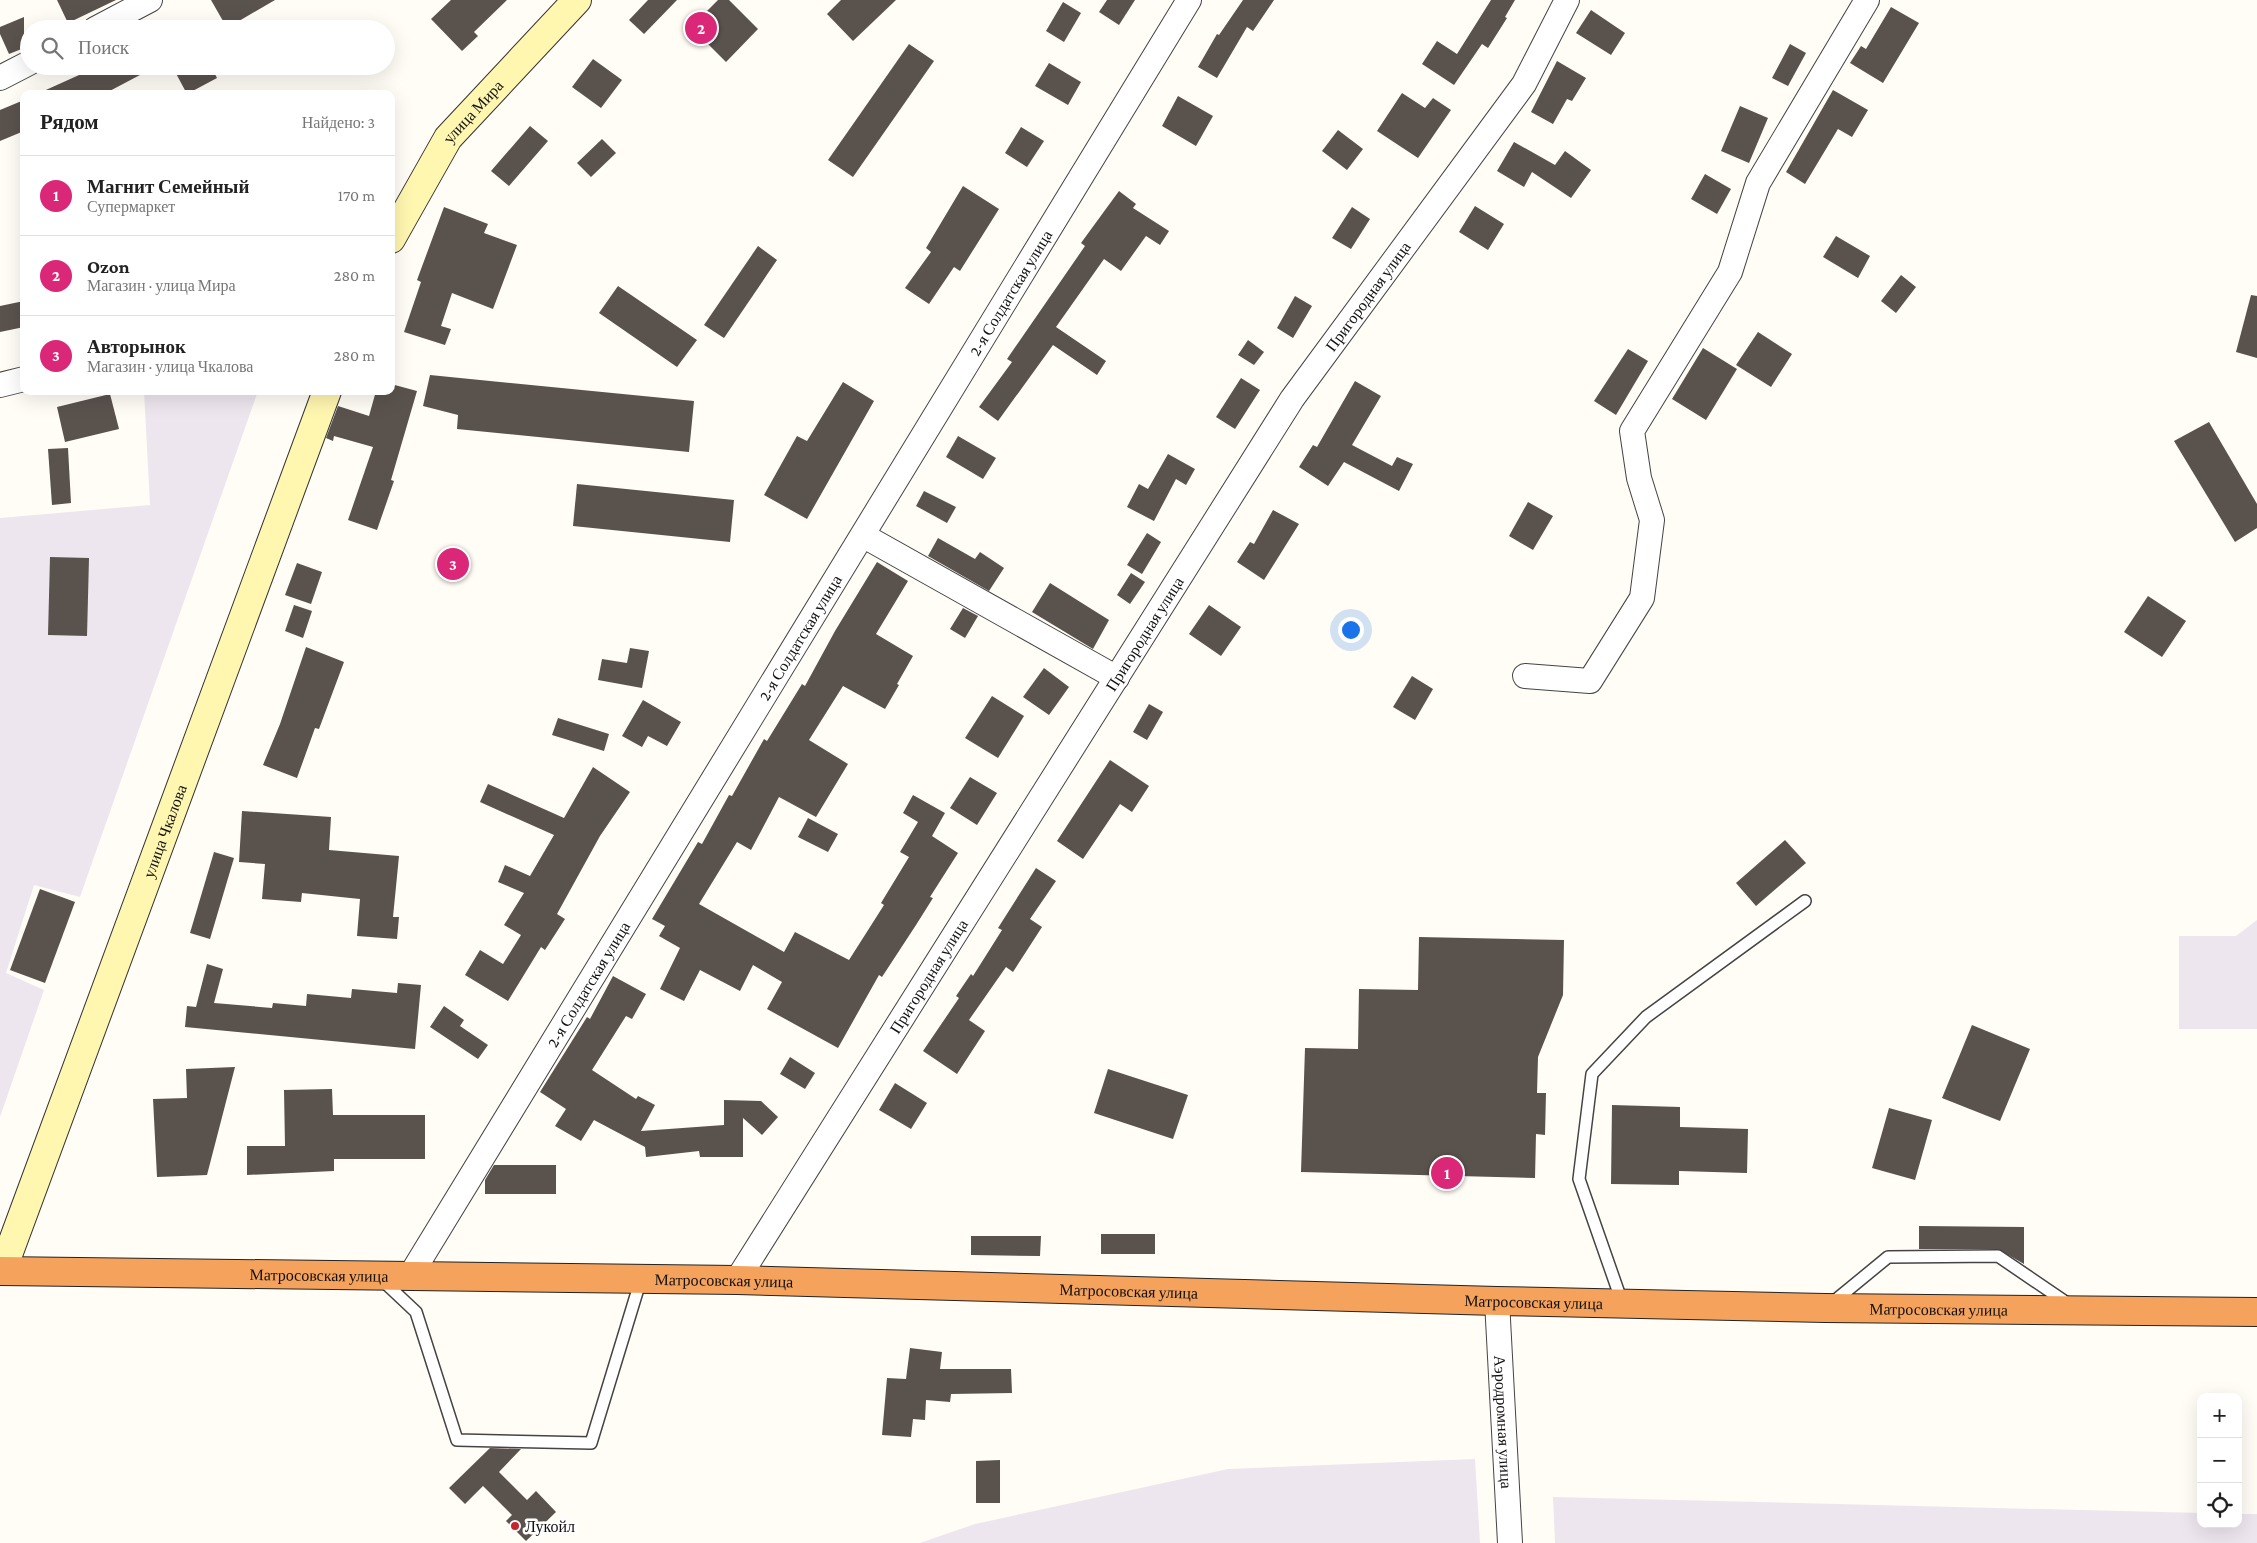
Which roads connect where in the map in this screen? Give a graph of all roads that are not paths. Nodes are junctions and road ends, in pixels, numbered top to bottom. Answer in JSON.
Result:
{"nodes":[{"id":1,"x":150,"y":0,"type":"edge"},
{"id":2,"x":577,"y":0,"type":"edge"},
{"id":3,"x":1189,"y":0,"type":"edge"},
{"id":4,"x":1567,"y":0,"type":"edge"},
{"id":5,"x":1866,"y":0,"type":"edge"},
{"id":6,"x":112,"y":20,"type":"edge"},
{"id":7,"x":20,"y":68,"type":"edge"},
{"id":8,"x":0,"y":78,"type":"edge"},
{"id":9,"x":395,"y":232,"type":"edge"},
{"id":10,"x":20,"y":380,"type":"edge"},
{"id":11,"x":0,"y":386,"type":"edge"},
{"id":12,"x":326,"y":395,"type":"edge"},
{"id":13,"x":864,"y":536,"type":"junction"},
{"id":14,"x":1525,"y":676,"type":"dead end"},
{"id":15,"x":1116,"y":678,"type":"junction"},
{"id":16,"x":1805,"y":901,"type":"dead end"},
{"id":17,"x":1,"y":1271,"type":"edge"},
{"id":18,"x":377,"y":1276,"type":"junction"},
{"id":19,"x":410,"y":1276,"type":"junction"},
{"id":20,"x":641,"y":1278,"type":"junction"},
{"id":21,"x":737,"y":1280,"type":"junction"},
{"id":22,"x":1497,"y":1301,"type":"junction"},
{"id":23,"x":1622,"y":1302,"type":"junction"},
{"id":24,"x":1825,"y":1308,"type":"junction"},
{"id":25,"x":2077,"y":1310,"type":"junction"},
{"id":26,"x":2257,"y":1312,"type":"edge"},
{"id":27,"x":1510,"y":1543,"type":"edge"}],
"edges":[{"from":1,"to":6,"type":"street"},
{"from":2,"to":9,"type":"street","name":"улица Мира"},
{"from":3,"to":13,"type":"street","name":"2-я Солдатская улица"},
{"from":4,"to":15,"type":"street","name":"Пригородная улица"},
{"from":5,"to":14,"type":"street"},
{"from":7,"to":8,"type":"street"},
{"from":10,"to":11,"type":"street"},
{"from":12,"to":17,"type":"street","name":"улица Чкалова"},
{"from":13,"to":15,"type":"street"},
{"from":13,"to":19,"type":"street","name":"2-я Солдатская улица"},
{"from":15,"to":21,"type":"street","name":"Пригородная улица"},
{"from":16,"to":23,"type":"lane"},
{"from":17,"to":18,"type":"highway","name":"Матросовская улица"},
{"from":18,"to":19,"type":"highway","name":"Матросовская улица"},
{"from":18,"to":20,"type":"lane"},
{"from":19,"to":20,"type":"highway","name":"Матросовская улица"},
{"from":20,"to":21,"type":"highway","name":"Матросовская улица"},
{"from":21,"to":22,"type":"highway","name":"Матросовская улица"},
{"from":22,"to":23,"type":"highway","name":"Матросовская улица"},
{"from":22,"to":27,"type":"street","name":"Аэродромная улица"},
{"from":23,"to":24,"type":"highway","name":"Матросовская улица"},
{"from":24,"to":25,"type":"highway","name":"Матросовская улица"},
{"from":24,"to":25,"type":"lane"},
{"from":25,"to":26,"type":"highway","name":"Матросовская улица"}]}
